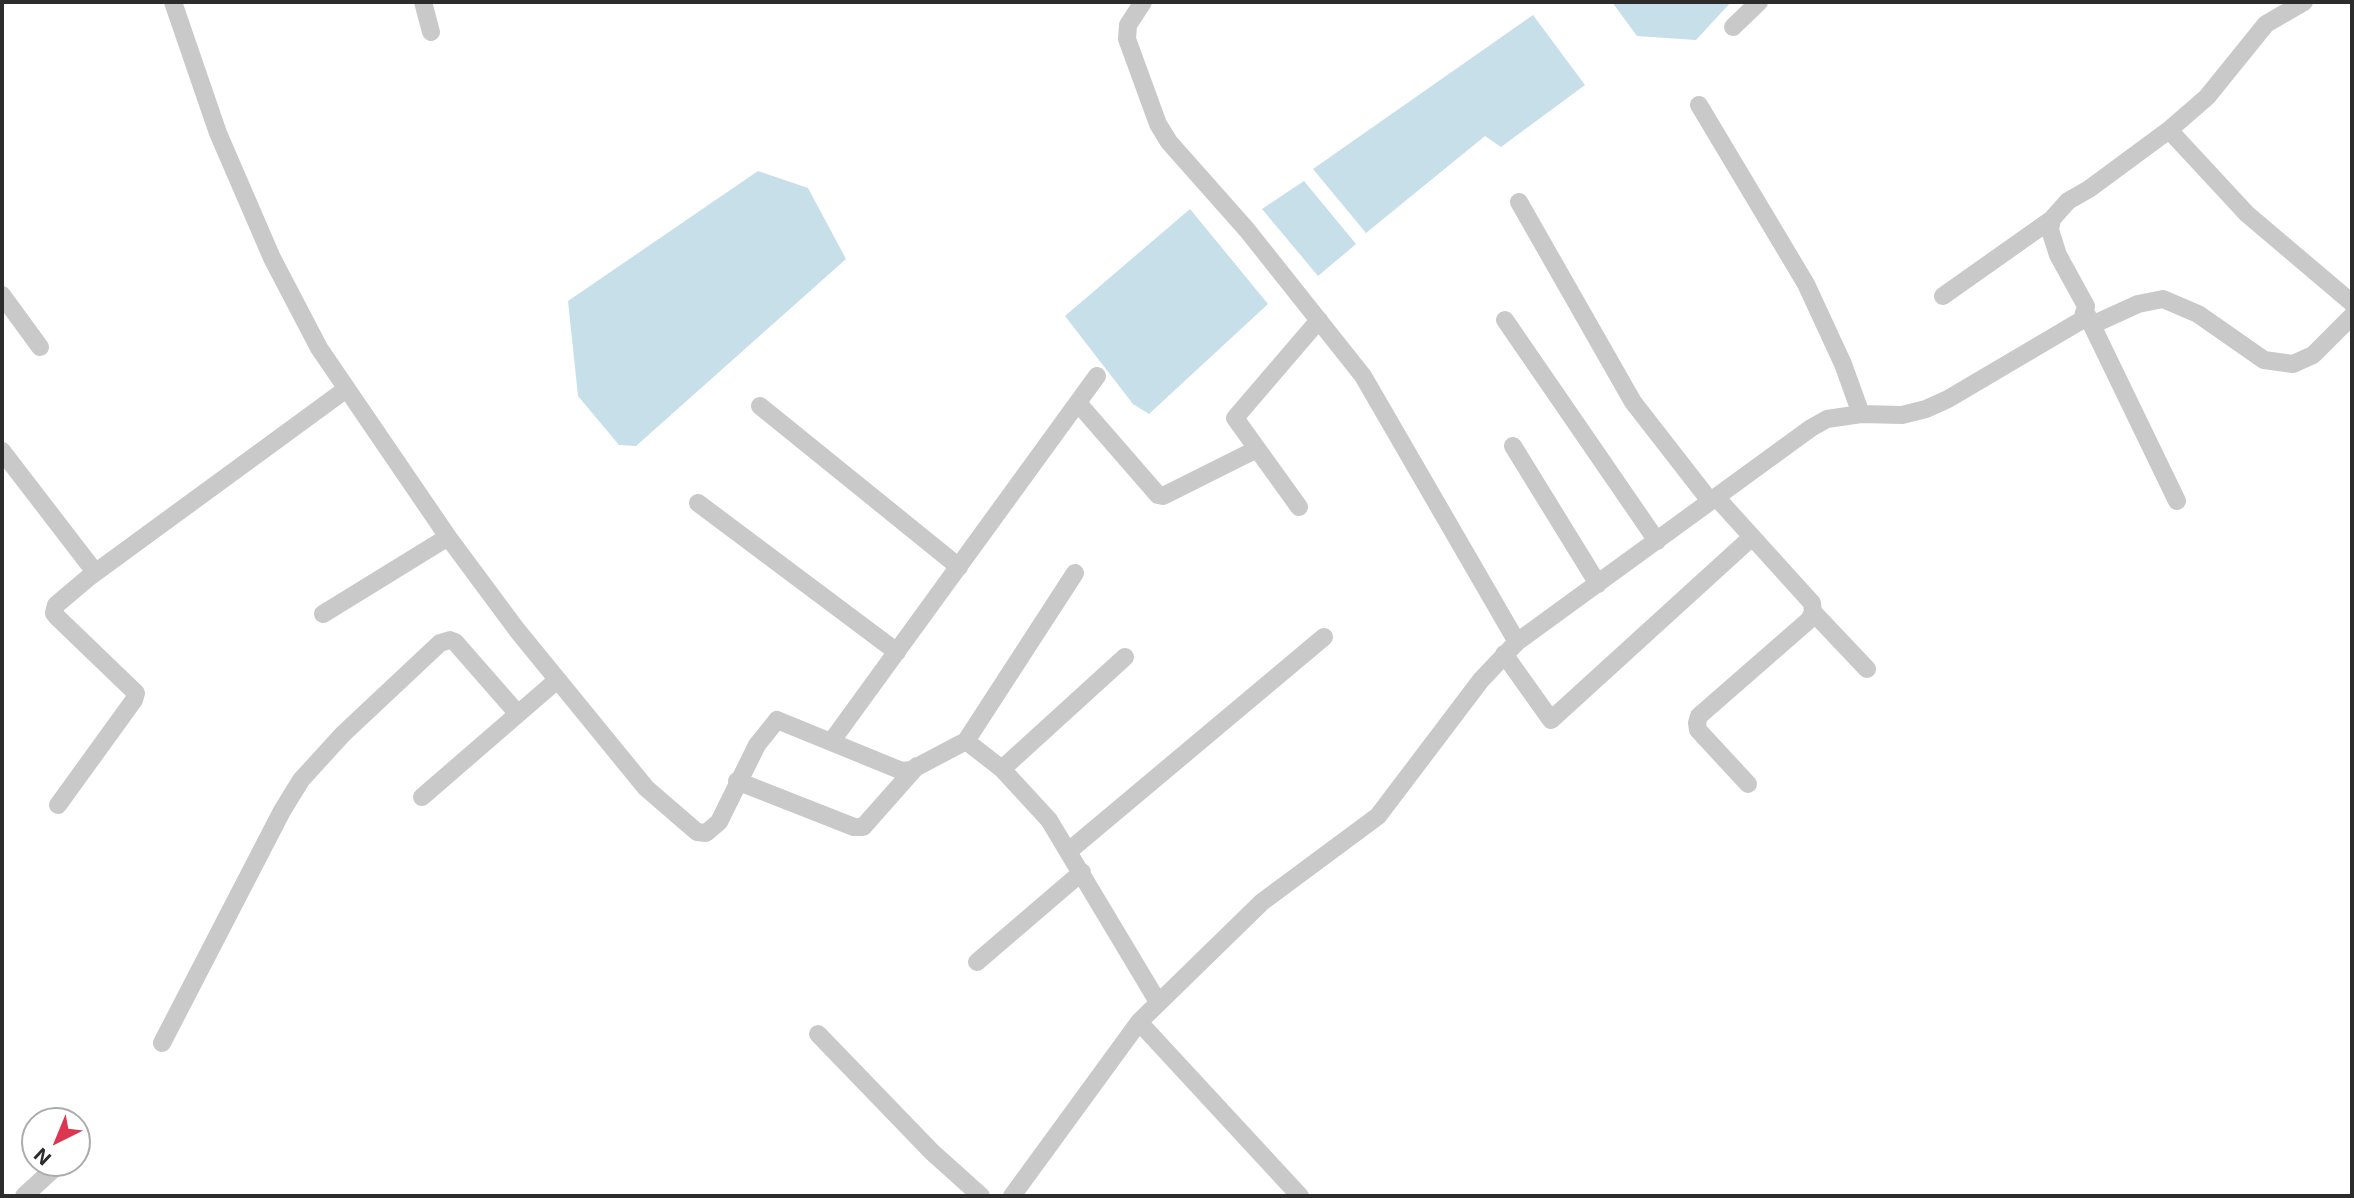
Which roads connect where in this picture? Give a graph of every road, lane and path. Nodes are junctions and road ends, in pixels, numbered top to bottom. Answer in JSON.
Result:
{"nodes":[{"id":1,"x":173,"y":2,"type":"edge"},
{"id":2,"x":423,"y":2,"type":"edge"},
{"id":3,"x":1143,"y":2,"type":"edge"},
{"id":4,"x":1759,"y":2,"type":"edge"},
{"id":5,"x":2304,"y":2,"type":"edge"},
{"id":6,"x":2274,"y":8,"type":"edge"},
{"id":7,"x":1732,"y":27,"type":"dead end"},
{"id":8,"x":431,"y":32,"type":"dead end"},
{"id":9,"x":1699,"y":105,"type":"dead end"},
{"id":10,"x":2169,"y":130,"type":"junction"},
{"id":11,"x":1519,"y":202,"type":"dead end"},
{"id":12,"x":2052,"y":219,"type":"junction"},
{"id":13,"x":2,"y":295,"type":"edge"},
{"id":14,"x":1943,"y":296,"type":"dead end"},
{"id":15,"x":2352,"y":303,"type":"edge"},
{"id":16,"x":2352,"y":316,"type":"edge"},
{"id":17,"x":1319,"y":320,"type":"junction"},
{"id":18,"x":1505,"y":320,"type":"dead end"},
{"id":19,"x":2089,"y":320,"type":"junction"},
{"id":20,"x":40,"y":347,"type":"dead end"},
{"id":21,"x":1097,"y":376,"type":"dead end"},
{"id":22,"x":345,"y":390,"type":"junction"},
{"id":23,"x":1077,"y":403,"type":"junction"},
{"id":24,"x":760,"y":406,"type":"dead end"},
{"id":25,"x":1861,"y":414,"type":"junction"},
{"id":26,"x":1513,"y":446,"type":"dead end"},
{"id":27,"x":1256,"y":449,"type":"junction"},
{"id":28,"x":2,"y":451,"type":"edge"},
{"id":29,"x":1713,"y":499,"type":"junction"},
{"id":30,"x":2176,"y":501,"type":"dead end"},
{"id":31,"x":698,"y":503,"type":"dead end"},
{"id":32,"x":1299,"y":507,"type":"dead end"},
{"id":33,"x":448,"y":537,"type":"junction"},
{"id":34,"x":1752,"y":537,"type":"junction"},
{"id":35,"x":1657,"y":541,"type":"junction"},
{"id":36,"x":959,"y":566,"type":"junction"},
{"id":37,"x":95,"y":572,"type":"junction"},
{"id":38,"x":1075,"y":573,"type":"dead end"},
{"id":39,"x":1598,"y":584,"type":"junction"},
{"id":40,"x":1813,"y":612,"type":"junction"},
{"id":41,"x":323,"y":614,"type":"dead end"},
{"id":42,"x":1324,"y":637,"type":"dead end"},
{"id":43,"x":1510,"y":648,"type":"junction"},
{"id":44,"x":897,"y":652,"type":"junction"},
{"id":45,"x":1125,"y":657,"type":"dead end"},
{"id":46,"x":1867,"y":669,"type":"dead end"},
{"id":47,"x":556,"y":681,"type":"junction"},
{"id":48,"x":518,"y":714,"type":"junction"},
{"id":49,"x":966,"y":741,"type":"junction"},
{"id":50,"x":831,"y":742,"type":"junction"},
{"id":51,"x":917,"y":766,"type":"junction"},
{"id":52,"x":1002,"y":769,"type":"junction"},
{"id":53,"x":737,"y":781,"type":"junction"},
{"id":54,"x":1748,"y":784,"type":"dead end"},
{"id":55,"x":422,"y":797,"type":"dead end"},
{"id":56,"x":58,"y":805,"type":"dead end"},
{"id":57,"x":1070,"y":850,"type":"junction"},
{"id":58,"x":1082,"y":872,"type":"junction"},
{"id":59,"x":977,"y":962,"type":"dead end"},
{"id":60,"x":1158,"y":1002,"type":"junction"},
{"id":61,"x":1139,"y":1022,"type":"junction"},
{"id":62,"x":818,"y":1034,"type":"dead end"},
{"id":63,"x":162,"y":1043,"type":"dead end"},
{"id":64,"x":45,"y":1177,"type":"edge"},
{"id":65,"x":24,"y":1196,"type":"edge"},
{"id":66,"x":981,"y":1196,"type":"edge"},
{"id":67,"x":1012,"y":1196,"type":"edge"},
{"id":68,"x":1300,"y":1196,"type":"edge"}],
"edges":[{"from":1,"to":22,"type":"street"},
{"from":2,"to":8,"type":"street"},
{"from":3,"to":17,"type":"street"},
{"from":4,"to":7,"type":"street"},
{"from":5,"to":6,"type":"street"},
{"from":6,"to":10,"type":"street"},
{"from":9,"to":25,"type":"street"},
{"from":10,"to":12,"type":"street"},
{"from":10,"to":15,"type":"street"},
{"from":11,"to":29,"type":"street"},
{"from":12,"to":14,"type":"street"},
{"from":12,"to":19,"type":"street"},
{"from":13,"to":20,"type":"street"},
{"from":16,"to":19,"type":"street"},
{"from":17,"to":27,"type":"street"},
{"from":17,"to":43,"type":"street"},
{"from":18,"to":35,"type":"street"},
{"from":19,"to":25,"type":"street"},
{"from":19,"to":30,"type":"street"},
{"from":21,"to":23,"type":"street"},
{"from":22,"to":33,"type":"street"},
{"from":22,"to":37,"type":"street"},
{"from":23,"to":27,"type":"street"},
{"from":23,"to":36,"type":"street"},
{"from":24,"to":36,"type":"street"},
{"from":25,"to":29,"type":"street"},
{"from":26,"to":39,"type":"street"},
{"from":27,"to":32,"type":"street"},
{"from":28,"to":37,"type":"street"},
{"from":29,"to":34,"type":"street"},
{"from":29,"to":35,"type":"street"},
{"from":31,"to":44,"type":"street"},
{"from":33,"to":41,"type":"street"},
{"from":33,"to":47,"type":"street"},
{"from":34,"to":40,"type":"street"},
{"from":34,"to":43,"type":"street"},
{"from":35,"to":39,"type":"street"},
{"from":36,"to":44,"type":"street"},
{"from":37,"to":56,"type":"street"},
{"from":38,"to":49,"type":"street"},
{"from":39,"to":43,"type":"street"},
{"from":40,"to":46,"type":"street"},
{"from":40,"to":54,"type":"street"},
{"from":42,"to":57,"type":"street"},
{"from":43,"to":60,"type":"street"},
{"from":44,"to":50,"type":"street"},
{"from":45,"to":52,"type":"street"},
{"from":47,"to":48,"type":"street"},
{"from":47,"to":53,"type":"street"},
{"from":48,"to":55,"type":"street"},
{"from":48,"to":63,"type":"street"},
{"from":49,"to":51,"type":"street"},
{"from":49,"to":52,"type":"street"},
{"from":50,"to":51,"type":"street"},
{"from":50,"to":53,"type":"street"},
{"from":51,"to":53,"type":"street"},
{"from":52,"to":57,"type":"street"},
{"from":57,"to":58,"type":"street"},
{"from":58,"to":59,"type":"street"},
{"from":58,"to":60,"type":"street"},
{"from":60,"to":61,"type":"street"},
{"from":61,"to":67,"type":"street"},
{"from":61,"to":68,"type":"street"},
{"from":62,"to":66,"type":"street"},
{"from":64,"to":65,"type":"street"}]}
